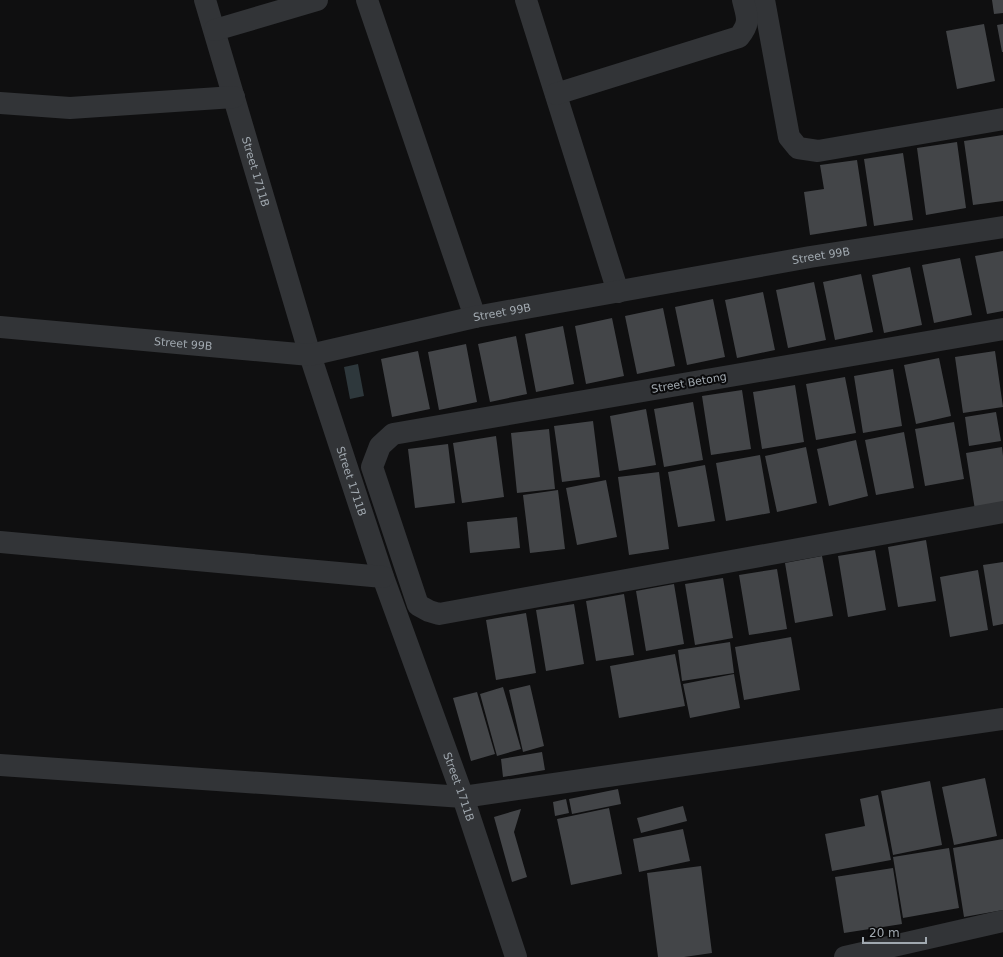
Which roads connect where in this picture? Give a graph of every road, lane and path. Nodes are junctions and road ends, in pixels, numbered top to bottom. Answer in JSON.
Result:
{"nodes":[{"id":1,"x":205,"y":0,"type":"edge"},
{"id":2,"x":317,"y":0,"type":"edge"},
{"id":3,"x":367,"y":0,"type":"edge"},
{"id":4,"x":526,"y":0,"type":"edge"},
{"id":5,"x":743,"y":0,"type":"edge"},
{"id":6,"x":764,"y":0,"type":"edge"},
{"id":7,"x":215,"y":30,"type":"junction"},
{"id":8,"x":556,"y":94,"type":"junction"},
{"id":9,"x":234,"y":97,"type":"junction"},
{"id":10,"x":0,"y":103,"type":"edge"},
{"id":11,"x":1003,"y":119,"type":"edge"},
{"id":12,"x":1003,"y":227,"type":"edge"},
{"id":13,"x":618,"y":292,"type":"junction"},
{"id":14,"x":475,"y":317,"type":"junction"},
{"id":15,"x":0,"y":327,"type":"edge"},
{"id":16,"x":1003,"y":329,"type":"edge"},
{"id":17,"x":310,"y":355,"type":"junction"},
{"id":18,"x":1003,"y":512,"type":"edge"},
{"id":19,"x":0,"y":542,"type":"edge"},
{"id":20,"x":383,"y":577,"type":"junction"},
{"id":21,"x":1003,"y":719,"type":"edge"},
{"id":22,"x":0,"y":765,"type":"edge"},
{"id":23,"x":463,"y":797,"type":"junction"},
{"id":24,"x":1003,"y":920,"type":"edge"},
{"id":25,"x":516,"y":957,"type":"edge"},
{"id":26,"x":845,"y":957,"type":"edge"}],
"edges":[{"from":1,"to":7,"type":"street","name":"Street 1711B"},
{"from":2,"to":7,"type":"street"},
{"from":3,"to":14,"type":"street"},
{"from":4,"to":8,"type":"street"},
{"from":5,"to":8,"type":"street"},
{"from":6,"to":11,"type":"street"},
{"from":7,"to":9,"type":"street","name":"Street 1711B"},
{"from":8,"to":13,"type":"street"},
{"from":9,"to":10,"type":"street"},
{"from":9,"to":17,"type":"street","name":"Street 1711B"},
{"from":12,"to":13,"type":"street","name":"Street 99B"},
{"from":13,"to":14,"type":"street","name":"Street 99B"},
{"from":14,"to":17,"type":"street","name":"Street 99B"},
{"from":15,"to":17,"type":"street","name":"Street 99B"},
{"from":16,"to":18,"type":"street","name":"Street Betong"},
{"from":17,"to":20,"type":"street","name":"Street 1711B"},
{"from":19,"to":20,"type":"street"},
{"from":20,"to":23,"type":"street","name":"Street 1711B"},
{"from":21,"to":23,"type":"street"},
{"from":22,"to":23,"type":"street"},
{"from":23,"to":25,"type":"street","name":"Street 1711B"},
{"from":24,"to":26,"type":"street"}]}
